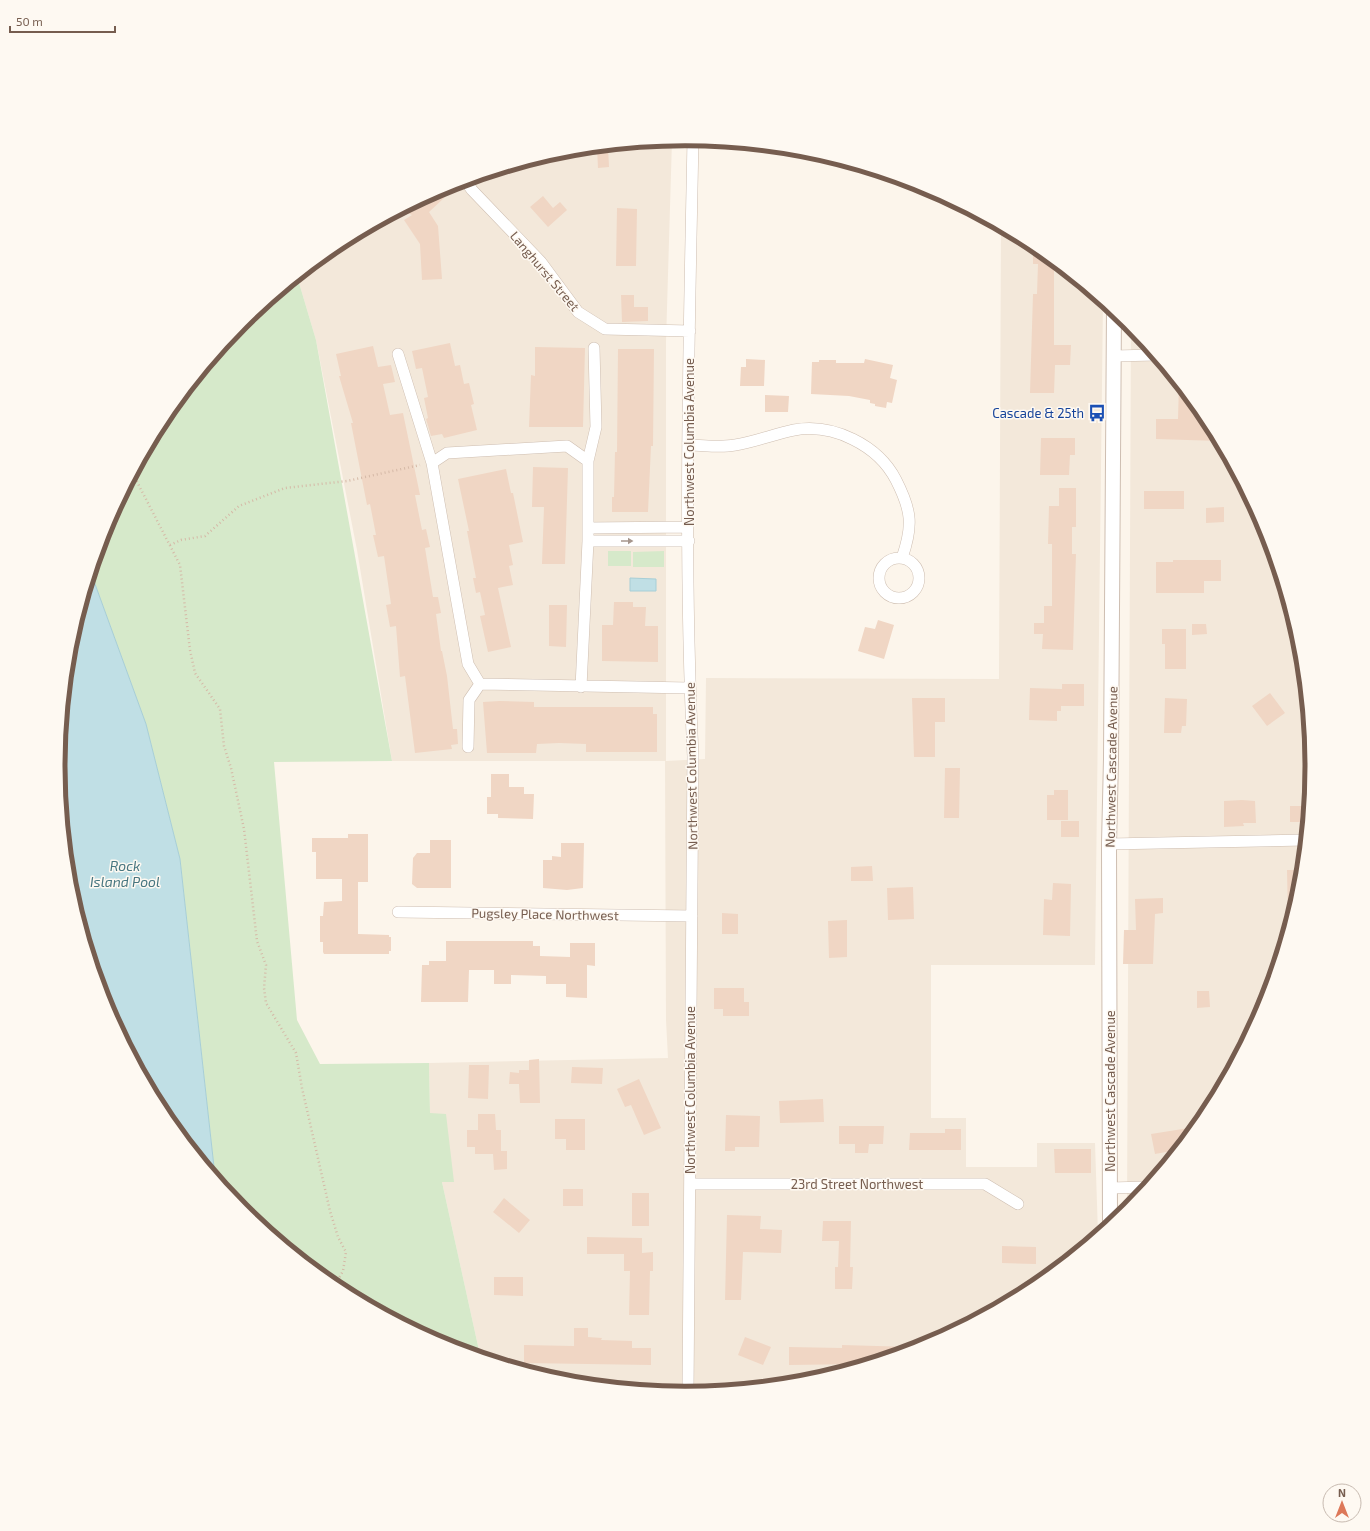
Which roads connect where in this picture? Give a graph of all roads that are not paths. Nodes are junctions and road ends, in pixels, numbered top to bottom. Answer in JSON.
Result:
{"nodes":[{"id":1,"x":693,"y":146,"type":"edge"},
{"id":2,"x":468,"y":185,"type":"edge"},
{"id":3,"x":1114,"y":318,"type":"edge"},
{"id":4,"x":690,"y":331,"type":"junction"},
{"id":5,"x":594,"y":348,"type":"dead end"},
{"id":6,"x":398,"y":354,"type":"dead end"},
{"id":7,"x":1149,"y":355,"type":"edge"},
{"id":8,"x":1114,"y":356,"type":"junction"},
{"id":9,"x":689,"y":445,"type":"junction"},
{"id":10,"x":588,"y":462,"type":"junction"},
{"id":11,"x":432,"y":463,"type":"junction"},
{"id":12,"x":688,"y":527,"type":"junction"},
{"id":13,"x":588,"y":528,"type":"junction"},
{"id":14,"x":588,"y":541,"type":"junction"},
{"id":15,"x":689,"y":541,"type":"junction"},
{"id":16,"x":902,"y":558,"type":"dead end"},
{"id":17,"x":480,"y":684,"type":"junction"},
{"id":18,"x":581,"y":687,"type":"junction"},
{"id":19,"x":689,"y":688,"type":"junction"},
{"id":20,"x":468,"y":747,"type":"dead end"},
{"id":21,"x":1301,"y":840,"type":"edge"},
{"id":22,"x":1109,"y":844,"type":"junction"},
{"id":23,"x":398,"y":912,"type":"dead end"},
{"id":24,"x":692,"y":916,"type":"junction"},
{"id":25,"x":690,"y":1184,"type":"junction"},
{"id":26,"x":1139,"y":1187,"type":"edge"},
{"id":27,"x":1110,"y":1188,"type":"junction"},
{"id":28,"x":1018,"y":1204,"type":"dead end"},
{"id":29,"x":1110,"y":1217,"type":"edge"},
{"id":30,"x":688,"y":1386,"type":"edge"}],
"edges":[{"from":1,"to":4,"type":"street","name":"Northwest Columbia Avenue"},
{"from":2,"to":4,"type":"street","name":"Langhurst Street"},
{"from":3,"to":8,"type":"street","name":"Northwest Cascade Avenue"},
{"from":4,"to":9,"type":"street","name":"Northwest Columbia Avenue"},
{"from":5,"to":10,"type":"street"},
{"from":6,"to":11,"type":"street"},
{"from":7,"to":8,"type":"street"},
{"from":8,"to":22,"type":"street","name":"Northwest Cascade Avenue"},
{"from":9,"to":12,"type":"street","name":"Northwest Columbia Avenue"},
{"from":9,"to":16,"type":"street"},
{"from":10,"to":11,"type":"street"},
{"from":10,"to":13,"type":"street"},
{"from":11,"to":17,"type":"street"},
{"from":12,"to":13,"type":"street"},
{"from":12,"to":15,"type":"street","name":"Northwest Columbia Avenue"},
{"from":13,"to":14,"type":"street"},
{"from":14,"to":15,"type":"street","one_way":true},
{"from":14,"to":18,"type":"street"},
{"from":15,"to":19,"type":"street","name":"Northwest Columbia Avenue"},
{"from":17,"to":18,"type":"street"},
{"from":17,"to":20,"type":"street"},
{"from":18,"to":19,"type":"street"},
{"from":19,"to":24,"type":"street","name":"Northwest Columbia Avenue"},
{"from":21,"to":22,"type":"street"},
{"from":22,"to":27,"type":"street","name":"Northwest Cascade Avenue"},
{"from":23,"to":24,"type":"street","name":"Pugsley Place Northwest"},
{"from":24,"to":25,"type":"street","name":"Northwest Columbia Avenue"},
{"from":25,"to":28,"type":"street","name":"23rd Street Northwest"},
{"from":25,"to":30,"type":"street","name":"Northwest Columbia Avenue"},
{"from":26,"to":27,"type":"street"},
{"from":27,"to":29,"type":"street","name":"Northwest Cascade Avenue"}]}
